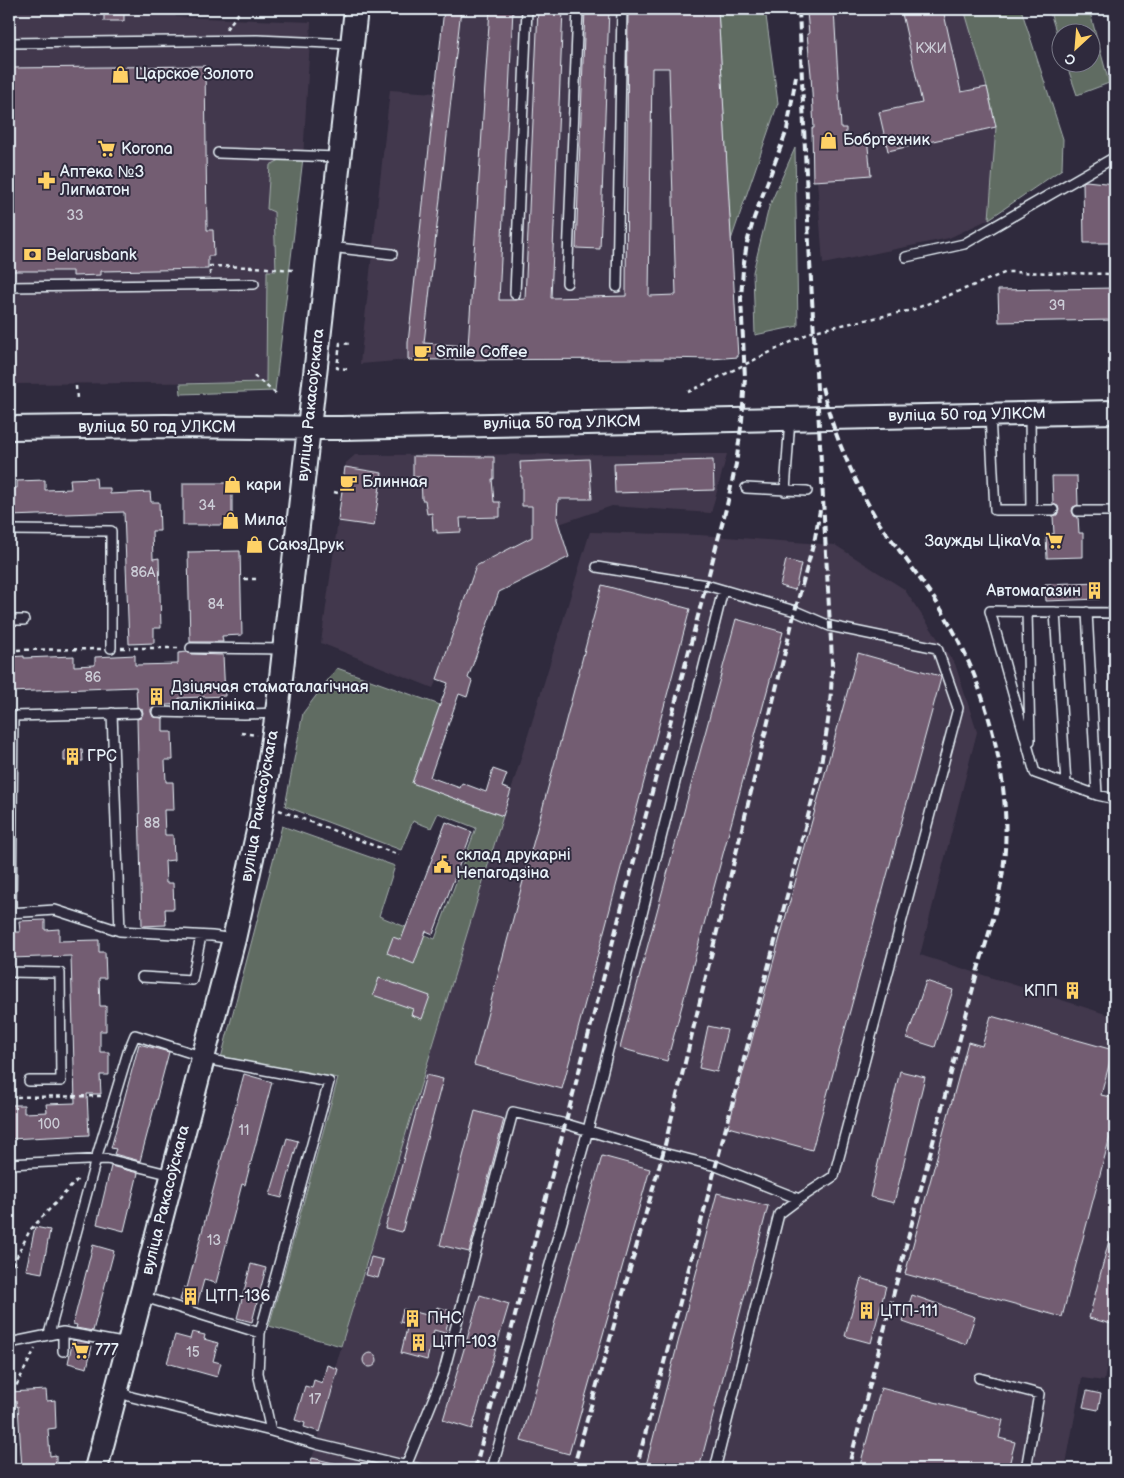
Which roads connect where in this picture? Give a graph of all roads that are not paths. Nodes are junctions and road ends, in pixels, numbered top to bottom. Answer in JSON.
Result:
{"nodes":[{"id":1,"x":356,"y":9,"type":"edge"},
{"id":2,"x":527,"y":9,"type":"edge"},
{"id":3,"x":578,"y":9,"type":"edge"},
{"id":4,"x":622,"y":9,"type":"edge"},
{"id":5,"x":9,"y":43,"type":"edge"},
{"id":6,"x":352,"y":44,"type":"junction"},
{"id":7,"x":218,"y":153,"type":"dead end"},
{"id":8,"x":1115,"y":156,"type":"edge"},
{"id":9,"x":340,"y":157,"type":"junction"},
{"id":10,"x":329,"y":247,"type":"junction"},
{"id":11,"x":392,"y":254,"type":"dead end"},
{"id":12,"x":906,"y":257,"type":"dead end"},
{"id":13,"x":568,"y":283,"type":"dead end"},
{"id":14,"x":254,"y":284,"type":"dead end"},
{"id":15,"x":9,"y":287,"type":"edge"},
{"id":16,"x":617,"y":287,"type":"dead end"},
{"id":17,"x":515,"y":294,"type":"dead end"},
{"id":18,"x":1115,"y":412,"type":"edge"},
{"id":19,"x":1030,"y":414,"type":"junction"},
{"id":20,"x":990,"y":415,"type":"junction"},
{"id":21,"x":790,"y":419,"type":"junction"},
{"id":22,"x":309,"y":427,"type":"junction"},
{"id":23,"x":9,"y":428,"type":"edge"},
{"id":24,"x":746,"y":488,"type":"dead end"},
{"id":25,"x":785,"y":491,"type":"junction"},
{"id":26,"x":807,"y":491,"type":"dead end"},
{"id":27,"x":1031,"y":510,"type":"junction"},
{"id":28,"x":1053,"y":510,"type":"dead end"},
{"id":29,"x":1078,"y":511,"type":"dead end"},
{"id":30,"x":1115,"y":512,"type":"edge"},
{"id":31,"x":9,"y":530,"type":"edge"},
{"id":32,"x":597,"y":567,"type":"dead end"},
{"id":33,"x":724,"y":590,"type":"junction"},
{"id":34,"x":1027,"y":611,"type":"junction"},
{"id":35,"x":1055,"y":612,"type":"junction"},
{"id":36,"x":1087,"y":612,"type":"junction"},
{"id":37,"x":1115,"y":613,"type":"edge"},
{"id":38,"x":9,"y":620,"type":"edge"},
{"id":39,"x":24,"y":620,"type":"dead end"},
{"id":40,"x":111,"y":648,"type":"road end"},
{"id":41,"x":190,"y":648,"type":"road end"},
{"id":42,"x":284,"y":649,"type":"junction"},
{"id":43,"x":157,"y":712,"type":"dead end"},
{"id":44,"x":137,"y":713,"type":"dead end"},
{"id":45,"x":277,"y":713,"type":"junction"},
{"id":46,"x":112,"y":714,"type":"junction"},
{"id":47,"x":11,"y":716,"type":"edge"},
{"id":48,"x":1030,"y":755,"type":"junction"},
{"id":49,"x":1066,"y":784,"type":"junction"},
{"id":50,"x":1096,"y":795,"type":"junction"},
{"id":51,"x":1115,"y":799,"type":"edge"},
{"id":52,"x":10,"y":913,"type":"edge"},
{"id":53,"x":120,"y":931,"type":"junction"},
{"id":54,"x":201,"y":936,"type":"junction"},
{"id":55,"x":234,"y":939,"type":"junction"},
{"id":56,"x":9,"y":972,"type":"edge"},
{"id":57,"x":142,"y":977,"type":"dead end"},
{"id":58,"x":203,"y":1057,"type":"junction"},
{"id":59,"x":29,"y":1081,"type":"dead end"},
{"id":60,"x":588,"y":1130,"type":"junction"},
{"id":61,"x":96,"y":1159,"type":"junction"},
{"id":62,"x":9,"y":1164,"type":"edge"},
{"id":63,"x":172,"y":1176,"type":"junction"},
{"id":64,"x":799,"y":1199,"type":"junction"},
{"id":65,"x":141,"y":1296,"type":"junction"},
{"id":66,"x":63,"y":1332,"type":"junction"},
{"id":67,"x":260,"y":1333,"type":"junction"},
{"id":68,"x":49,"y":1334,"type":"junction"},
{"id":69,"x":9,"y":1344,"type":"edge"},
{"id":70,"x":129,"y":1344,"type":"junction"},
{"id":71,"x":63,"y":1351,"type":"dead end"},
{"id":72,"x":979,"y":1378,"type":"dead end"},
{"id":73,"x":116,"y":1391,"type":"junction"},
{"id":74,"x":271,"y":1431,"type":"junction"},
{"id":75,"x":406,"y":1466,"type":"junction"},
{"id":76,"x":96,"y":1469,"type":"edge"},
{"id":77,"x":420,"y":1469,"type":"edge"},
{"id":78,"x":492,"y":1469,"type":"edge"},
{"id":79,"x":715,"y":1469,"type":"edge"},
{"id":80,"x":1026,"y":1469,"type":"edge"}],
"edges":[{"from":1,"to":6,"type":"main road","name":"вуліца Ракасоўскага"},
{"from":2,"to":17,"type":"lane"},
{"from":3,"to":13,"type":"lane"},
{"from":4,"to":16,"type":"lane"},
{"from":5,"to":6,"type":"lane"},
{"from":6,"to":9,"type":"main road","name":"вуліца Ракасоўскага"},
{"from":7,"to":9,"type":"lane"},
{"from":8,"to":12,"type":"lane"},
{"from":9,"to":10,"type":"main road","name":"вуліца Ракасоўскага"},
{"from":10,"to":11,"type":"lane"},
{"from":10,"to":22,"type":"main road","name":"вуліца Ракасоўскага"},
{"from":14,"to":15,"type":"lane"},
{"from":18,"to":19,"type":"main road","name":"вуліца 50 год УЛКСМ"},
{"from":19,"to":20,"type":"main road","name":"вуліца 50 год УЛКСМ"},
{"from":19,"to":27,"type":"lane"},
{"from":20,"to":21,"type":"main road","name":"вуліца 50 год УЛКСМ"},
{"from":20,"to":27,"type":"lane"},
{"from":21,"to":22,"type":"main road","name":"вуліца 50 год УЛКСМ"},
{"from":21,"to":25,"type":"lane"},
{"from":22,"to":23,"type":"main road","name":"вуліца 50 год УЛКСМ"},
{"from":22,"to":42,"type":"main road","name":"вуліца Ракасоўскага"},
{"from":24,"to":25,"type":"lane"},
{"from":25,"to":26,"type":"lane"},
{"from":27,"to":28,"type":"lane"},
{"from":29,"to":30,"type":"lane"},
{"from":31,"to":40,"type":"lane"},
{"from":32,"to":33,"type":"lane"},
{"from":33,"to":60,"type":"lane"},
{"from":33,"to":64,"type":"lane"},
{"from":34,"to":35,"type":"lane"},
{"from":34,"to":48,"type":"lane"},
{"from":34,"to":48,"type":"lane"},
{"from":35,"to":36,"type":"lane"},
{"from":35,"to":49,"type":"lane"},
{"from":36,"to":37,"type":"lane"},
{"from":36,"to":50,"type":"lane"},
{"from":38,"to":39,"type":"lane"},
{"from":41,"to":42,"type":"lane"},
{"from":42,"to":45,"type":"main road","name":"вуліца Ракасоўскага"},
{"from":43,"to":45,"type":"lane"},
{"from":44,"to":46,"type":"lane"},
{"from":45,"to":55,"type":"main road","name":"вуліца Ракасоўскага"},
{"from":46,"to":47,"type":"lane"},
{"from":46,"to":53,"type":"lane"},
{"from":47,"to":52,"type":"lane"},
{"from":48,"to":49,"type":"lane"},
{"from":49,"to":50,"type":"lane"},
{"from":50,"to":51,"type":"lane"},
{"from":52,"to":53,"type":"lane"},
{"from":53,"to":54,"type":"lane"},
{"from":54,"to":55,"type":"lane"},
{"from":54,"to":57,"type":"lane"},
{"from":55,"to":58,"type":"main road","name":"вуліца Ракасоўскага"},
{"from":56,"to":59,"type":"lane"},
{"from":58,"to":61,"type":"lane"},
{"from":58,"to":63,"type":"main road","name":"вуліца Ракасоўскага"},
{"from":58,"to":67,"type":"lane"},
{"from":60,"to":64,"type":"lane"},
{"from":60,"to":75,"type":"lane"},
{"from":60,"to":78,"type":"lane"},
{"from":61,"to":62,"type":"lane"},
{"from":61,"to":63,"type":"lane"},
{"from":61,"to":68,"type":"lane"},
{"from":63,"to":65,"type":"main road","name":"вуліца Ракасоўскага"},
{"from":64,"to":79,"type":"lane"},
{"from":65,"to":67,"type":"lane"},
{"from":65,"to":70,"type":"main road","name":"вуліца Ракасоўскага"},
{"from":66,"to":68,"type":"lane"},
{"from":66,"to":70,"type":"lane"},
{"from":66,"to":71,"type":"lane"},
{"from":67,"to":74,"type":"lane"},
{"from":68,"to":69,"type":"lane"},
{"from":70,"to":73,"type":"main road","name":"вуліца Ракасоўскага"},
{"from":72,"to":80,"type":"lane"},
{"from":73,"to":74,"type":"lane"},
{"from":73,"to":76,"type":"main road","name":"вуліца Ракасоўскага"},
{"from":74,"to":75,"type":"lane"},
{"from":75,"to":77,"type":"lane"}]}
